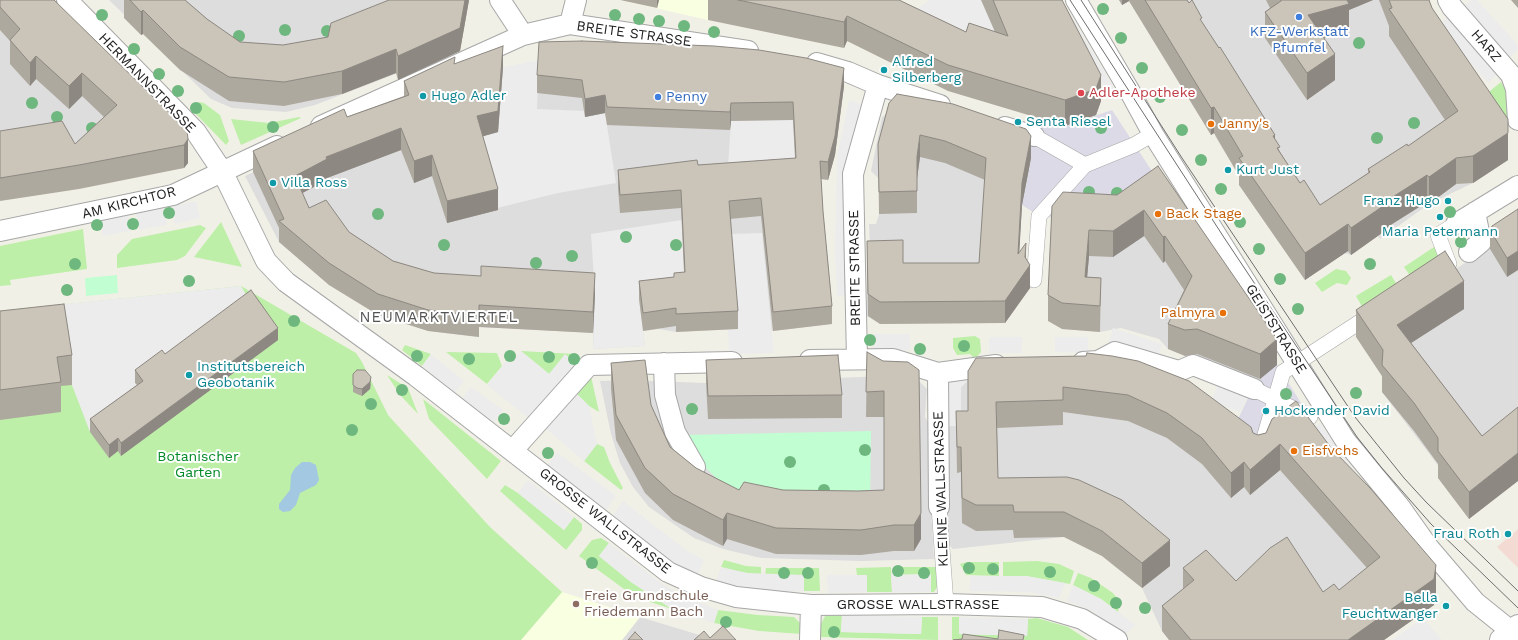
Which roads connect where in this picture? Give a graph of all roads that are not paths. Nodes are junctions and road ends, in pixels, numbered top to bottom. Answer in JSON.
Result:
{"nodes":[{"id":1,"x":67,"y":0,"type":"edge"},
{"id":2,"x":500,"y":0,"type":"edge"},
{"id":3,"x":576,"y":0,"type":"edge"},
{"id":4,"x":1076,"y":0,"type":"edge"},
{"id":5,"x":1448,"y":0,"type":"edge"},
{"id":6,"x":570,"y":24,"type":"junction"},
{"id":7,"x":523,"y":35,"type":"junction"},
{"id":8,"x":767,"y":54,"type":"edge"},
{"id":9,"x":798,"y":59,"type":"edge"},
{"id":10,"x":878,"y":85,"type":"junction"},
{"id":11,"x":1517,"y":88,"type":"edge"},
{"id":12,"x":960,"y":112,"type":"edge"},
{"id":13,"x":1518,"y":120,"type":"edge"},
{"id":14,"x":990,"y":122,"type":"edge"},
{"id":15,"x":1153,"y":134,"type":"junction"},
{"id":16,"x":1034,"y":136,"type":"joint"},
{"id":17,"x":1085,"y":165,"type":"junction"},
{"id":18,"x":222,"y":171,"type":"junction"},
{"id":19,"x":1518,"y":186,"type":"edge"},
{"id":20,"x":1475,"y":212,"type":"junction"},
{"id":21,"x":1456,"y":224,"type":"joint"},
{"id":22,"x":0,"y":231,"type":"edge"},
{"id":23,"x":1469,"y":252,"type":"dead end"},
{"id":24,"x":1429,"y":277,"type":"edge"},
{"id":25,"x":1034,"y":280,"type":"dead end"},
{"id":26,"x":1383,"y":307,"type":"edge"},
{"id":27,"x":857,"y":359,"type":"junction"},
{"id":28,"x":795,"y":360,"type":"edge"},
{"id":29,"x":749,"y":362,"type":"edge"},
{"id":30,"x":1068,"y":362,"type":"edge"},
{"id":31,"x":664,"y":363,"type":"junction"},
{"id":32,"x":1016,"y":363,"type":"edge"},
{"id":33,"x":1297,"y":363,"type":"junction"},
{"id":34,"x":938,"y":373,"type":"junction"},
{"id":35,"x":1254,"y":389,"type":"joint"},
{"id":36,"x":1275,"y":400,"type":"junction"},
{"id":37,"x":1310,"y":417,"type":"edge"},
{"id":38,"x":513,"y":450,"type":"junction"},
{"id":39,"x":1260,"y":452,"type":"edge"},
{"id":40,"x":695,"y":467,"type":"edge"},
{"id":41,"x":939,"y":507,"type":"joint"},
{"id":42,"x":946,"y":604,"type":"junction"},
{"id":43,"x":811,"y":605,"type":"junction"},
{"id":44,"x":1510,"y":633,"type":"edge"},
{"id":45,"x":810,"y":640,"type":"edge"},
{"id":46,"x":1117,"y":640,"type":"edge"}],
"edges":[{"from":1,"to":18,"type":"street","name":"HERMANNSTRASSE"},
{"from":2,"to":7,"type":"street"},
{"from":3,"to":6,"type":"street"},
{"from":4,"to":15,"type":"street","name":"GEISTSTRASSE"},
{"from":5,"to":11,"type":"street","name":"HARZ"},
{"from":6,"to":7,"type":"street","name":"BREITE STRASSE"},
{"from":6,"to":8,"type":"street","name":"BREITE STRASSE"},
{"from":7,"to":18,"type":"street","name":"BREITE STRASSE"},
{"from":9,"to":10,"type":"street"},
{"from":10,"to":12,"type":"street"},
{"from":10,"to":27,"type":"street","name":"BREITE STRASSE"},
{"from":11,"to":13,"type":"street","name":"HARZ"},
{"from":14,"to":16,"type":"street"},
{"from":15,"to":17,"type":"street"},
{"from":15,"to":33,"type":"street","name":"GEISTSTRASSE"},
{"from":16,"to":17,"type":"street"},
{"from":17,"to":25,"type":"street"},
{"from":18,"to":22,"type":"street","name":"AM KIRCHTOR"},
{"from":18,"to":38,"type":"street","name":"GROSSE WALLSTRASSE"},
{"from":19,"to":20,"type":"street"},
{"from":20,"to":21,"type":"street"},
{"from":20,"to":23,"type":"street"},
{"from":21,"to":24,"type":"street"},
{"from":26,"to":33,"type":"street"},
{"from":27,"to":28,"type":"street"},
{"from":27,"to":34,"type":"street"},
{"from":29,"to":31,"type":"street"},
{"from":30,"to":35,"type":"street"},
{"from":31,"to":38,"type":"street"},
{"from":31,"to":40,"type":"street"},
{"from":32,"to":34,"type":"street"},
{"from":33,"to":36,"type":"street"},
{"from":33,"to":44,"type":"street","name":"GEISTSTRASSE"},
{"from":34,"to":41,"type":"street","name":"KLEINE WALLSTRASSE"},
{"from":35,"to":36,"type":"street"},
{"from":36,"to":37,"type":"street"},
{"from":36,"to":39,"type":"street"},
{"from":38,"to":43,"type":"street","name":"GROSSE WALLSTRASSE"},
{"from":41,"to":42,"type":"street","name":"KLEINE WALLSTRASSE"},
{"from":42,"to":43,"type":"street","name":"GROSSE WALLSTRASSE"},
{"from":42,"to":46,"type":"street","name":"GROSSE WALLSTRASSE"},
{"from":43,"to":45,"type":"street"}]}
